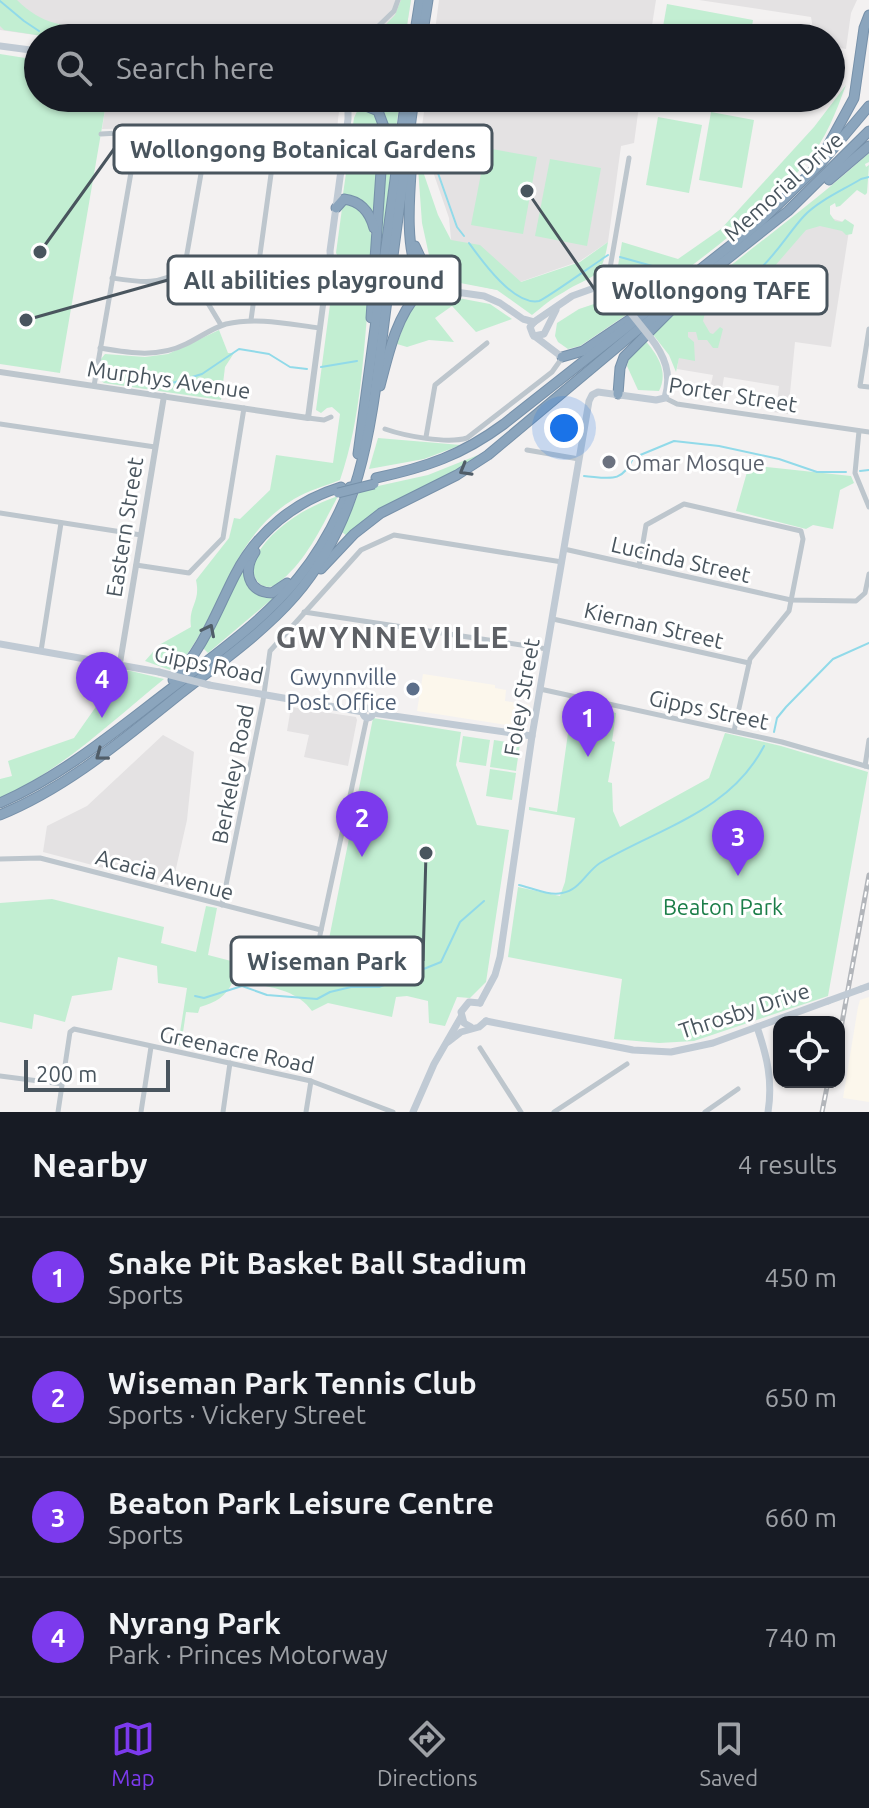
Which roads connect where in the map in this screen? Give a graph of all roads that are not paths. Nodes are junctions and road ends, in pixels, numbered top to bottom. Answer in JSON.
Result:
{"nodes":[{"id":1,"x":398,"y":0,"type":"edge"},
{"id":2,"x":420,"y":0,"type":"edge"},
{"id":3,"x":428,"y":0,"type":"edge"},
{"id":4,"x":869,"y":5,"type":"edge"},
{"id":5,"x":869,"y":15,"type":"edge"},
{"id":6,"x":381,"y":24,"type":"edge"},
{"id":7,"x":416,"y":24,"type":"edge"},
{"id":8,"x":424,"y":24,"type":"edge"},
{"id":9,"x":0,"y":40,"type":"edge"},
{"id":10,"x":0,"y":46,"type":"edge"},
{"id":11,"x":21,"y":49,"type":"junction"},
{"id":12,"x":24,"y":49,"type":"edge"},
{"id":13,"x":869,"y":106,"type":"edge"},
{"id":14,"x":845,"y":109,"type":"edge"},
{"id":15,"x":349,"y":112,"type":"edge"},
{"id":16,"x":377,"y":112,"type":"edge"},
{"id":17,"x":404,"y":112,"type":"edge"},
{"id":18,"x":412,"y":112,"type":"edge"},
{"id":19,"x":414,"y":112,"type":"edge"},
{"id":20,"x":844,"y":112,"type":"edge"},
{"id":21,"x":842,"y":119,"type":"junction"},
{"id":22,"x":209,"y":128,"type":"junction"},
{"id":23,"x":869,"y":131,"type":"edge"},
{"id":24,"x":138,"y":132,"type":"junction"},
{"id":25,"x":101,"y":134,"type":"dead end"},
{"id":26,"x":276,"y":138,"type":"junction"},
{"id":27,"x":869,"y":146,"type":"edge"},
{"id":28,"x":344,"y":147,"type":"junction"},
{"id":29,"x":629,"y":158,"type":"dead end"},
{"id":30,"x":800,"y":185,"type":"junction"},
{"id":31,"x":336,"y":208,"type":"junction"},
{"id":32,"x":788,"y":211,"type":"junction"},
{"id":33,"x":377,"y":239,"type":"junction"},
{"id":34,"x":335,"y":268,"type":"junction"},
{"id":35,"x":186,"y":269,"type":"junction"},
{"id":36,"x":112,"y":278,"type":"junction"},
{"id":37,"x":360,"y":279,"type":"junction"},
{"id":38,"x":608,"y":280,"type":"junction"},
{"id":39,"x":423,"y":281,"type":"junction"},
{"id":40,"x":335,"y":282,"type":"junction"},
{"id":41,"x":401,"y":284,"type":"junction"},
{"id":42,"x":597,"y":287,"type":"junction"},
{"id":43,"x":685,"y":289,"type":"junction"},
{"id":44,"x":450,"y":291,"type":"junction"},
{"id":45,"x":610,"y":292,"type":"junction"},
{"id":46,"x":417,"y":293,"type":"junction"},
{"id":47,"x":567,"y":299,"type":"junction"},
{"id":48,"x":518,"y":316,"type":"junction"},
{"id":49,"x":251,"y":320,"type":"junction"},
{"id":50,"x":534,"y":322,"type":"junction"},
{"id":51,"x":221,"y":325,"type":"junction"},
{"id":52,"x":320,"y":328,"type":"junction"},
{"id":53,"x":869,"y":329,"type":"edge"},
{"id":54,"x":545,"y":330,"type":"junction"},
{"id":55,"x":533,"y":335,"type":"junction"},
{"id":56,"x":487,"y":343,"type":"dead end"},
{"id":57,"x":100,"y":348,"type":"junction"},
{"id":58,"x":372,"y":348,"type":"junction"},
{"id":59,"x":551,"y":349,"type":"junction"},
{"id":60,"x":562,"y":357,"type":"junction"},
{"id":61,"x":0,"y":372,"type":"edge"},
{"id":62,"x":566,"y":382,"type":"junction"},
{"id":63,"x":94,"y":386,"type":"junction"},
{"id":64,"x":869,"y":387,"type":"edge"},
{"id":65,"x":618,"y":394,"type":"junction"},
{"id":66,"x":592,"y":395,"type":"joint"},
{"id":67,"x":164,"y":396,"type":"junction"},
{"id":68,"x":665,"y":398,"type":"junction"},
{"id":69,"x":244,"y":408,"type":"junction"},
{"id":70,"x":331,"y":417,"type":"dead end"},
{"id":71,"x":308,"y":418,"type":"junction"},
{"id":72,"x":0,"y":424,"type":"edge"},
{"id":73,"x":385,"y":429,"type":"dead end"},
{"id":74,"x":859,"y":431,"type":"junction"},
{"id":75,"x":869,"y":432,"type":"edge"},
{"id":76,"x":426,"y":437,"type":"junction"},
{"id":77,"x":368,"y":438,"type":"junction"},
{"id":78,"x":155,"y":447,"type":"junction"},
{"id":79,"x":527,"y":450,"type":"dead end"},
{"id":80,"x":579,"y":459,"type":"junction"},
{"id":81,"x":343,"y":490,"type":"junction"},
{"id":82,"x":869,"y":507,"type":"edge"},
{"id":83,"x":0,"y":513,"type":"edge"},
{"id":84,"x":61,"y":523,"type":"junction"},
{"id":85,"x":141,"y":535,"type":"junction"},
{"id":86,"x":564,"y":549,"type":"junction"},
{"id":87,"x":562,"y":562,"type":"junction"},
{"id":88,"x":136,"y":565,"type":"junction"},
{"id":89,"x":639,"y":566,"type":"junction"},
{"id":90,"x":869,"y":574,"type":"edge"},
{"id":91,"x":294,"y":597,"type":"junction"},
{"id":92,"x":791,"y":600,"type":"junction"},
{"id":93,"x":304,"y":612,"type":"junction"},
{"id":94,"x":553,"y":619,"type":"junction"},
{"id":95,"x":0,"y":644,"type":"edge"},
{"id":96,"x":547,"y":649,"type":"junction"},
{"id":97,"x":41,"y":651,"type":"junction"},
{"id":98,"x":120,"y":663,"type":"junction"},
{"id":99,"x":749,"y":663,"type":"junction"},
{"id":100,"x":540,"y":689,"type":"junction"},
{"id":101,"x":264,"y":695,"type":"junction"},
{"id":102,"x":368,"y":714,"type":"junction"},
{"id":103,"x":120,"y":728,"type":"junction"},
{"id":104,"x":734,"y":731,"type":"junction"},
{"id":105,"x":532,"y":736,"type":"junction"},
{"id":106,"x":869,"y":740,"type":"edge"},
{"id":107,"x":867,"y":766,"type":"edge"},
{"id":108,"x":0,"y":803,"type":"edge"},
{"id":109,"x":0,"y":815,"type":"edge"},
{"id":110,"x":0,"y":859,"type":"edge"},
{"id":111,"x":222,"y":905,"type":"junction"},
{"id":112,"x":321,"y":930,"type":"junction"},
{"id":113,"x":315,"y":977,"type":"dead end"},
{"id":114,"x":865,"y":987,"type":"edge"},
{"id":115,"x":480,"y":1003,"type":"junction"},
{"id":116,"x":461,"y":1017,"type":"junction"},
{"id":117,"x":486,"y":1021,"type":"junction"},
{"id":118,"x":471,"y":1027,"type":"junction"},
{"id":119,"x":757,"y":1027,"type":"junction"},
{"id":120,"x":446,"y":1044,"type":"junction"},
{"id":121,"x":151,"y":1047,"type":"junction"},
{"id":122,"x":480,"y":1048,"type":"dead end"},
{"id":123,"x":230,"y":1063,"type":"junction"},
{"id":124,"x":627,"y":1064,"type":"dead end"},
{"id":125,"x":0,"y":1076,"type":"edge"},
{"id":126,"x":311,"y":1081,"type":"junction"},
{"id":127,"x":62,"y":1084,"type":"junction"},
{"id":128,"x":738,"y":1089,"type":"dead end"},
{"id":129,"x":58,"y":1112,"type":"edge"},
{"id":130,"x":141,"y":1112,"type":"edge"},
{"id":131,"x":223,"y":1112,"type":"edge"},
{"id":132,"x":306,"y":1112,"type":"edge"},
{"id":133,"x":393,"y":1112,"type":"edge"},
{"id":134,"x":413,"y":1112,"type":"edge"},
{"id":135,"x":521,"y":1112,"type":"edge"},
{"id":136,"x":554,"y":1112,"type":"edge"},
{"id":137,"x":705,"y":1112,"type":"edge"},
{"id":138,"x":768,"y":1112,"type":"edge"}],
"edges":[{"from":1,"to":6,"type":"street"},
{"from":2,"to":7,"type":"highway"},
{"from":3,"to":8,"type":"highway"},
{"from":4,"to":14,"type":"highway"},
{"from":5,"to":21,"type":"highway"},
{"from":9,"to":11,"type":"main road"},
{"from":10,"to":11,"type":"main road"},
{"from":11,"to":12,"type":"main road"},
{"from":13,"to":30,"type":"highway","name":"Memorial Drive"},
{"from":15,"to":28,"type":"main road"},
{"from":16,"to":33,"type":"highway"},
{"from":17,"to":58,"type":"highway"},
{"from":18,"to":77,"type":"highway"},
{"from":19,"to":39,"type":"highway"},
{"from":20,"to":21,"type":"highway"},
{"from":21,"to":30,"type":"highway"},
{"from":22,"to":24,"type":"street"},
{"from":22,"to":26,"type":"street"},
{"from":22,"to":35,"type":"street"},
{"from":23,"to":32,"type":"highway","name":"Memorial Drive"},
{"from":24,"to":25,"type":"street"},
{"from":24,"to":36,"type":"street"},
{"from":26,"to":28,"type":"street"},
{"from":26,"to":49,"type":"street"},
{"from":27,"to":32,"type":"highway"},
{"from":28,"to":31,"type":"main road"},
{"from":29,"to":38,"type":"street"},
{"from":30,"to":43,"type":"highway","name":"Memorial Drive"},
{"from":31,"to":33,"type":"highway"},
{"from":31,"to":34,"type":"main road"},
{"from":32,"to":43,"type":"highway","name":"Memorial Drive"},
{"from":33,"to":58,"type":"highway"},
{"from":34,"to":37,"type":"main road"},
{"from":34,"to":40,"type":"main road"},
{"from":34,"to":40,"type":"main road"},
{"from":35,"to":36,"type":"street"},
{"from":35,"to":51,"type":"street"},
{"from":36,"to":57,"type":"street"},
{"from":37,"to":40,"type":"main road"},
{"from":37,"to":41,"type":"main road","bridge":true},
{"from":38,"to":42,"type":"main road"},
{"from":38,"to":45,"type":"main road"},
{"from":39,"to":41,"type":"main road"},
{"from":39,"to":44,"type":"main road"},
{"from":39,"to":46,"type":"main road"},
{"from":39,"to":46,"type":"main road"},
{"from":40,"to":52,"type":"street"},
{"from":41,"to":46,"type":"main road"},
{"from":42,"to":45,"type":"main road"},
{"from":42,"to":47,"type":"main road"},
{"from":43,"to":60,"type":"highway"},
{"from":43,"to":62,"type":"highway","name":"Memorial Drive"},
{"from":43,"to":65,"type":"highway"},
{"from":44,"to":46,"type":"main road"},
{"from":44,"to":48,"type":"main road"},
{"from":45,"to":68,"type":"main road","bridge":true},
{"from":46,"to":77,"type":"highway"},
{"from":47,"to":50,"type":"main road"},
{"from":47,"to":54,"type":"main road"},
{"from":48,"to":50,"type":"main road"},
{"from":48,"to":55,"type":"main road"},
{"from":49,"to":51,"type":"street"},
{"from":49,"to":52,"type":"street"},
{"from":50,"to":54,"type":"main road"},
{"from":50,"to":55,"type":"main road"},
{"from":51,"to":57,"type":"street"},
{"from":52,"to":71,"type":"street"},
{"from":53,"to":64,"type":"street"},
{"from":54,"to":55,"type":"main road"},
{"from":54,"to":59,"type":"main road"},
{"from":55,"to":59,"type":"main road"},
{"from":56,"to":76,"type":"street"},
{"from":57,"to":63,"type":"street"},
{"from":58,"to":81,"type":"highway"},
{"from":59,"to":60,"type":"main road"},
{"from":60,"to":76,"type":"street"},
{"from":61,"to":63,"type":"street","name":"Murphys Avenue"},
{"from":62,"to":81,"type":"highway","bridge":true},
{"from":62,"to":91,"type":"highway","one_way":true},
{"from":63,"to":67,"type":"street","name":"Murphys Avenue"},
{"from":65,"to":66,"type":"main road","name":"Porter Street"},
{"from":65,"to":68,"type":"main road","name":"Porter Street"},
{"from":66,"to":80,"type":"main road","name":"Foley Street"},
{"from":67,"to":69,"type":"street","name":"Murphys Avenue"},
{"from":67,"to":78,"type":"street","name":"Eastern Street"},
{"from":68,"to":74,"type":"street","name":"Porter Street"},
{"from":69,"to":71,"type":"street","name":"Murphys Avenue"},
{"from":69,"to":88,"type":"street"},
{"from":70,"to":71,"type":"street","name":"Murphys Avenue"},
{"from":72,"to":78,"type":"street"},
{"from":73,"to":76,"type":"street"},
{"from":74,"to":75,"type":"street","name":"Porter Street"},
{"from":74,"to":82,"type":"street"},
{"from":77,"to":91,"type":"highway"},
{"from":78,"to":85,"type":"street","name":"Eastern Street"},
{"from":79,"to":80,"type":"street"},
{"from":80,"to":86,"type":"main road","name":"Foley Street"},
{"from":81,"to":81,"type":"highway"},
{"from":81,"to":103,"type":"highway"},
{"from":103,"to":81,"type":"highway","one_way":true},
{"from":83,"to":84,"type":"street"},
{"from":84,"to":85,"type":"street"},
{"from":84,"to":97,"type":"street"},
{"from":85,"to":88,"type":"street","name":"Eastern Street"},
{"from":86,"to":87,"type":"main road","name":"Foley Street"},
{"from":86,"to":89,"type":"street","name":"Lucinda Street"},
{"from":87,"to":93,"type":"street","name":"Berkeley Road"},
{"from":87,"to":94,"type":"main road","name":"Foley Street"},
{"from":88,"to":98,"type":"street","name":"Eastern Street"},
{"from":89,"to":92,"type":"street","name":"Lucinda Street"},
{"from":89,"to":92,"type":"street"},
{"from":90,"to":92,"type":"street","name":"Lucinda Street"},
{"from":91,"to":109,"type":"highway","one_way":true},
{"from":92,"to":99,"type":"street"},
{"from":93,"to":96,"type":"street"},
{"from":93,"to":101,"type":"street","name":"Berkeley Road"},
{"from":94,"to":96,"type":"main road","name":"Foley Street"},
{"from":94,"to":99,"type":"street","name":"Kiernan Street"},
{"from":95,"to":97,"type":"main road","name":"Gipps Road"},
{"from":96,"to":100,"type":"main road","name":"Foley Street"},
{"from":97,"to":98,"type":"main road","name":"Gipps Road"},
{"from":98,"to":101,"type":"main road","name":"Gipps Road","bridge":true},
{"from":99,"to":104,"type":"street"},
{"from":100,"to":104,"type":"street","name":"Gipps Street"},
{"from":100,"to":105,"type":"main road","name":"Foley Street"},
{"from":101,"to":102,"type":"main road","name":"Gipps Road"},
{"from":101,"to":111,"type":"street","name":"Berkeley Road"},
{"from":102,"to":105,"type":"main road","name":"Gipps Road"},
{"from":102,"to":112,"type":"street"},
{"from":103,"to":108,"type":"highway"},
{"from":104,"to":107,"type":"street","name":"Gipps Street"},
{"from":105,"to":115,"type":"main road","name":"Foley Street"},
{"from":106,"to":107,"type":"street"},
{"from":110,"to":111,"type":"street","name":"Acacia Avenue"},
{"from":111,"to":112,"type":"street","name":"Acacia Avenue"},
{"from":112,"to":113,"type":"street"},
{"from":114,"to":119,"type":"main road","name":"Throsby Drive","bridge":true},
{"from":115,"to":116,"type":"main road"},
{"from":115,"to":117,"type":"main road"},
{"from":116,"to":118,"type":"main road"},
{"from":116,"to":120,"type":"main road"},
{"from":117,"to":118,"type":"main road"},
{"from":117,"to":119,"type":"main road","name":"Throsby Drive"},
{"from":118,"to":120,"type":"main road"},
{"from":119,"to":138,"type":"main road"},
{"from":120,"to":134,"type":"main road"},
{"from":121,"to":123,"type":"street","name":"Greenacre Road"},
{"from":121,"to":127,"type":"street","name":"Greenacre Road"},
{"from":121,"to":130,"type":"street"},
{"from":122,"to":135,"type":"street"},
{"from":123,"to":126,"type":"street","name":"Greenacre Road"},
{"from":123,"to":131,"type":"street"},
{"from":124,"to":136,"type":"street"},
{"from":125,"to":127,"type":"street"},
{"from":126,"to":132,"type":"street"},
{"from":126,"to":133,"type":"street","name":"Greenacre Road"},
{"from":127,"to":129,"type":"street"},
{"from":128,"to":137,"type":"street"}]}
